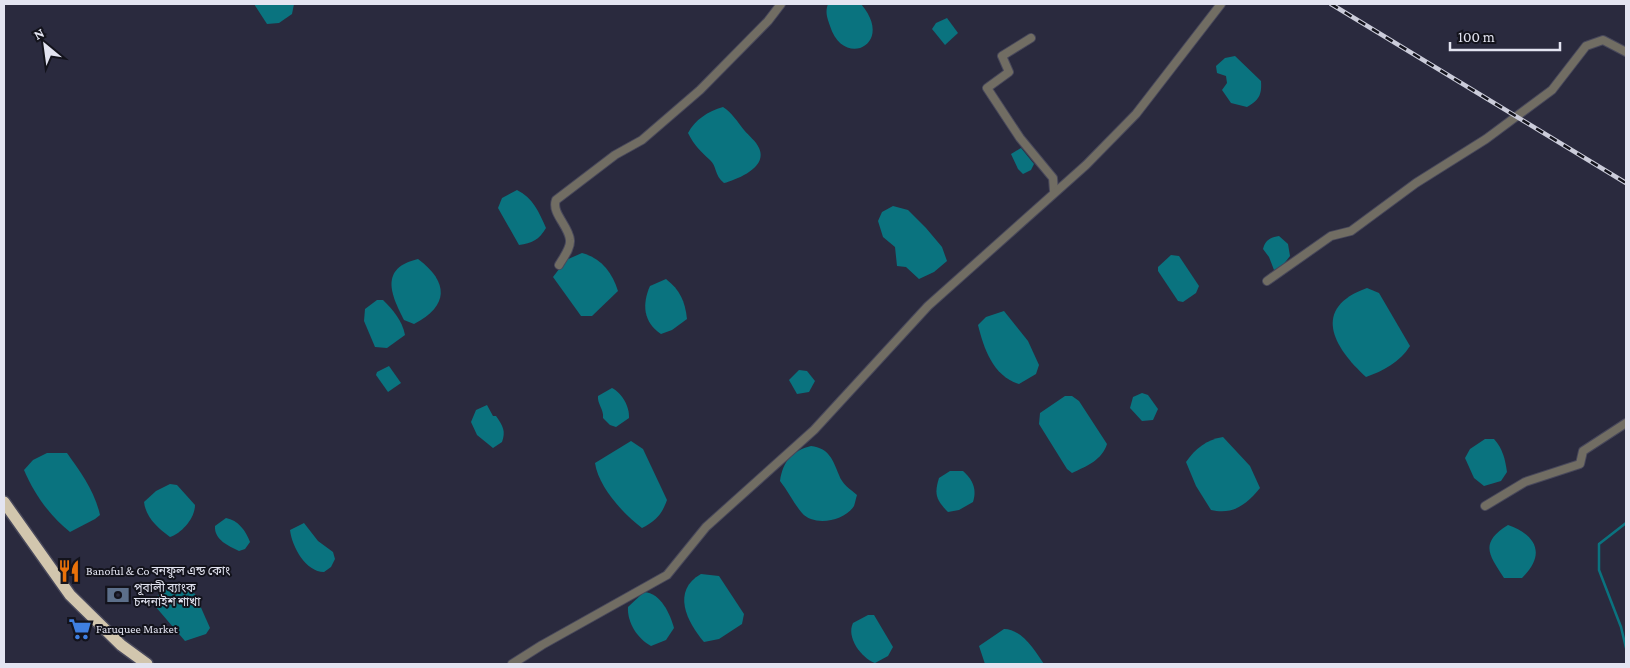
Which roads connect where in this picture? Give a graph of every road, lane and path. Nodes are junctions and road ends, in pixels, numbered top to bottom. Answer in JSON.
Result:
{"nodes":[{"id":1,"x":781,"y":4,"type":"edge"},
{"id":2,"x":1221,"y":4,"type":"edge"},
{"id":3,"x":1031,"y":38,"type":"dead end"},
{"id":4,"x":1626,"y":52,"type":"edge"},
{"id":5,"x":1054,"y":191,"type":"junction"},
{"id":6,"x":559,"y":265,"type":"dead end"},
{"id":7,"x":1267,"y":281,"type":"dead end"},
{"id":8,"x":1626,"y":424,"type":"edge"},
{"id":9,"x":4,"y":502,"type":"edge"},
{"id":10,"x":1484,"y":506,"type":"dead end"},
{"id":11,"x":147,"y":664,"type":"edge"},
{"id":12,"x":512,"y":664,"type":"edge"}],
"edges":[{"from":1,"to":6,"type":"street"},
{"from":2,"to":5,"type":"street"},
{"from":3,"to":5,"type":"street"},
{"from":4,"to":7,"type":"street"},
{"from":5,"to":12,"type":"street"},
{"from":8,"to":10,"type":"street"},
{"from":9,"to":11,"type":"highway"}]}
